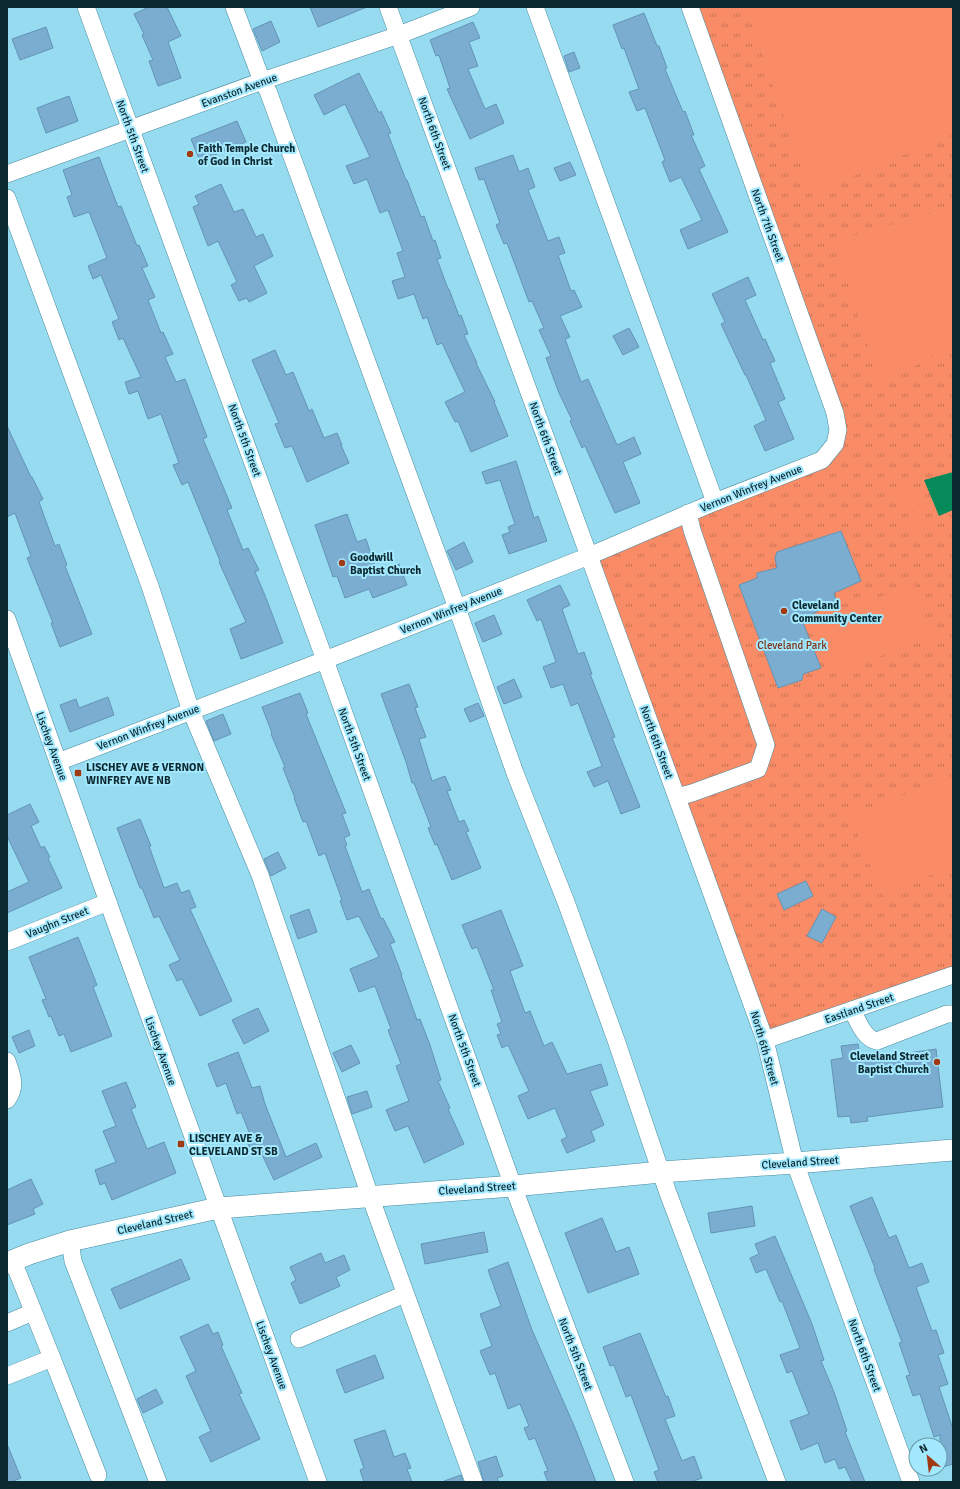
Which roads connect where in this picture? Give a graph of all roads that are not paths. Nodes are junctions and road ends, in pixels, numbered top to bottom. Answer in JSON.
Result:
{"nodes":[{"id":1,"x":86,"y":7,"type":"edge"},
{"id":2,"x":234,"y":7,"type":"edge"},
{"id":3,"x":388,"y":7,"type":"edge"},
{"id":4,"x":471,"y":7,"type":"edge"},
{"id":5,"x":535,"y":7,"type":"edge"},
{"id":6,"x":690,"y":7,"type":"edge"},
{"id":7,"x":399,"y":35,"type":"junction"},
{"id":8,"x":262,"y":81,"type":"junction"},
{"id":9,"x":130,"y":129,"type":"junction"},
{"id":10,"x":7,"y":174,"type":"edge"},
{"id":11,"x":7,"y":198,"type":"edge"},
{"id":12,"x":835,"y":444,"type":"joint"},
{"id":13,"x":715,"y":502,"type":"junction"},
{"id":14,"x":688,"y":514,"type":"junction"},
{"id":15,"x":589,"y":556,"type":"junction"},
{"id":16,"x":457,"y":608,"type":"junction"},
{"id":17,"x":7,"y":619,"type":"edge"},
{"id":18,"x":325,"y":660,"type":"junction"},
{"id":19,"x":191,"y":711,"type":"junction"},
{"id":20,"x":58,"y":762,"type":"junction"},
{"id":21,"x":677,"y":797,"type":"junction"},
{"id":22,"x":108,"y":902,"type":"junction"},
{"id":23,"x":7,"y":942,"type":"edge"},
{"id":24,"x":953,"y":976,"type":"edge"},
{"id":25,"x":852,"y":1010,"type":"junction"},
{"id":26,"x":953,"y":1014,"type":"edge"},
{"id":27,"x":765,"y":1040,"type":"junction"},
{"id":28,"x":7,"y":1061,"type":"edge"},
{"id":29,"x":7,"y":1100,"type":"edge"},
{"id":30,"x":953,"y":1150,"type":"edge"},
{"id":31,"x":795,"y":1163,"type":"junction"},
{"id":32,"x":661,"y":1172,"type":"junction"},
{"id":33,"x":513,"y":1186,"type":"junction"},
{"id":34,"x":370,"y":1196,"type":"junction"},
{"id":35,"x":218,"y":1208,"type":"junction"},
{"id":36,"x":70,"y":1241,"type":"junction"},
{"id":37,"x":10,"y":1262,"type":"edge"},
{"id":38,"x":405,"y":1294,"type":"junction"},
{"id":39,"x":33,"y":1312,"type":"junction"},
{"id":40,"x":7,"y":1323,"type":"edge"},
{"id":41,"x":299,"y":1339,"type":"dead end"},
{"id":42,"x":52,"y":1358,"type":"junction"},
{"id":43,"x":7,"y":1376,"type":"edge"},
{"id":44,"x":98,"y":1475,"type":"dead end"},
{"id":45,"x":158,"y":1482,"type":"edge"},
{"id":46,"x":318,"y":1482,"type":"edge"},
{"id":47,"x":474,"y":1482,"type":"edge"},
{"id":48,"x":625,"y":1482,"type":"edge"},
{"id":49,"x":776,"y":1482,"type":"edge"},
{"id":50,"x":911,"y":1482,"type":"edge"}],
"edges":[{"from":1,"to":9,"type":"street","name":"North 5th Street"},
{"from":2,"to":8,"type":"street"},
{"from":3,"to":7,"type":"street","name":"North 6th Street"},
{"from":4,"to":7,"type":"street","name":"Evanston Avenue"},
{"from":5,"to":13,"type":"street"},
{"from":6,"to":12,"type":"street","name":"North 7th Street"},
{"from":7,"to":8,"type":"street","name":"Evanston Avenue"},
{"from":7,"to":15,"type":"street","name":"North 6th Street"},
{"from":8,"to":9,"type":"street","name":"Evanston Avenue"},
{"from":8,"to":16,"type":"street"},
{"from":9,"to":10,"type":"street","name":"Evanston Avenue"},
{"from":9,"to":18,"type":"street","name":"North 5th Street"},
{"from":11,"to":19,"type":"street"},
{"from":12,"to":13,"type":"street","name":"Vernon Winfrey Avenue"},
{"from":13,"to":14,"type":"street","name":"Vernon Winfrey Avenue"},
{"from":14,"to":15,"type":"street","name":"Vernon Winfrey Avenue"},
{"from":14,"to":21,"type":"street"},
{"from":15,"to":16,"type":"street","name":"Vernon Winfrey Avenue"},
{"from":15,"to":21,"type":"street","name":"North 6th Street"},
{"from":16,"to":18,"type":"street","name":"Vernon Winfrey Avenue"},
{"from":16,"to":32,"type":"street"},
{"from":17,"to":20,"type":"street","name":"Lischey Avenue"},
{"from":18,"to":19,"type":"street","name":"Vernon Winfrey Avenue"},
{"from":18,"to":33,"type":"street","name":"North 5th Street"},
{"from":19,"to":20,"type":"street","name":"Vernon Winfrey Avenue"},
{"from":19,"to":34,"type":"street"},
{"from":20,"to":22,"type":"street","name":"Lischey Avenue"},
{"from":21,"to":27,"type":"street","name":"North 6th Street"},
{"from":22,"to":23,"type":"street","name":"Vaughn Street"},
{"from":22,"to":35,"type":"street","name":"Lischey Avenue"},
{"from":24,"to":25,"type":"street","name":"Eastland Street"},
{"from":25,"to":26,"type":"street"},
{"from":25,"to":27,"type":"street","name":"Eastland Street"},
{"from":27,"to":31,"type":"street","name":"North 6th Street"},
{"from":28,"to":29,"type":"street"},
{"from":30,"to":31,"type":"main road","name":"Cleveland Street"},
{"from":31,"to":32,"type":"main road","name":"Cleveland Street"},
{"from":31,"to":50,"type":"street","name":"North 6th Street"},
{"from":32,"to":33,"type":"main road","name":"Cleveland Street"},
{"from":32,"to":49,"type":"street"},
{"from":33,"to":34,"type":"main road","name":"Cleveland Street"},
{"from":33,"to":48,"type":"street","name":"North 5th Street"},
{"from":34,"to":35,"type":"main road","name":"Cleveland Street"},
{"from":34,"to":38,"type":"street"},
{"from":35,"to":36,"type":"main road","name":"Cleveland Street"},
{"from":35,"to":46,"type":"street","name":"Lischey Avenue"},
{"from":36,"to":37,"type":"main road","name":"Cleveland Street"},
{"from":36,"to":45,"type":"street"},
{"from":37,"to":39,"type":"street"},
{"from":38,"to":41,"type":"street"},
{"from":38,"to":47,"type":"street"},
{"from":39,"to":40,"type":"street"},
{"from":39,"to":42,"type":"street"},
{"from":42,"to":43,"type":"street"},
{"from":42,"to":44,"type":"street"}]}
